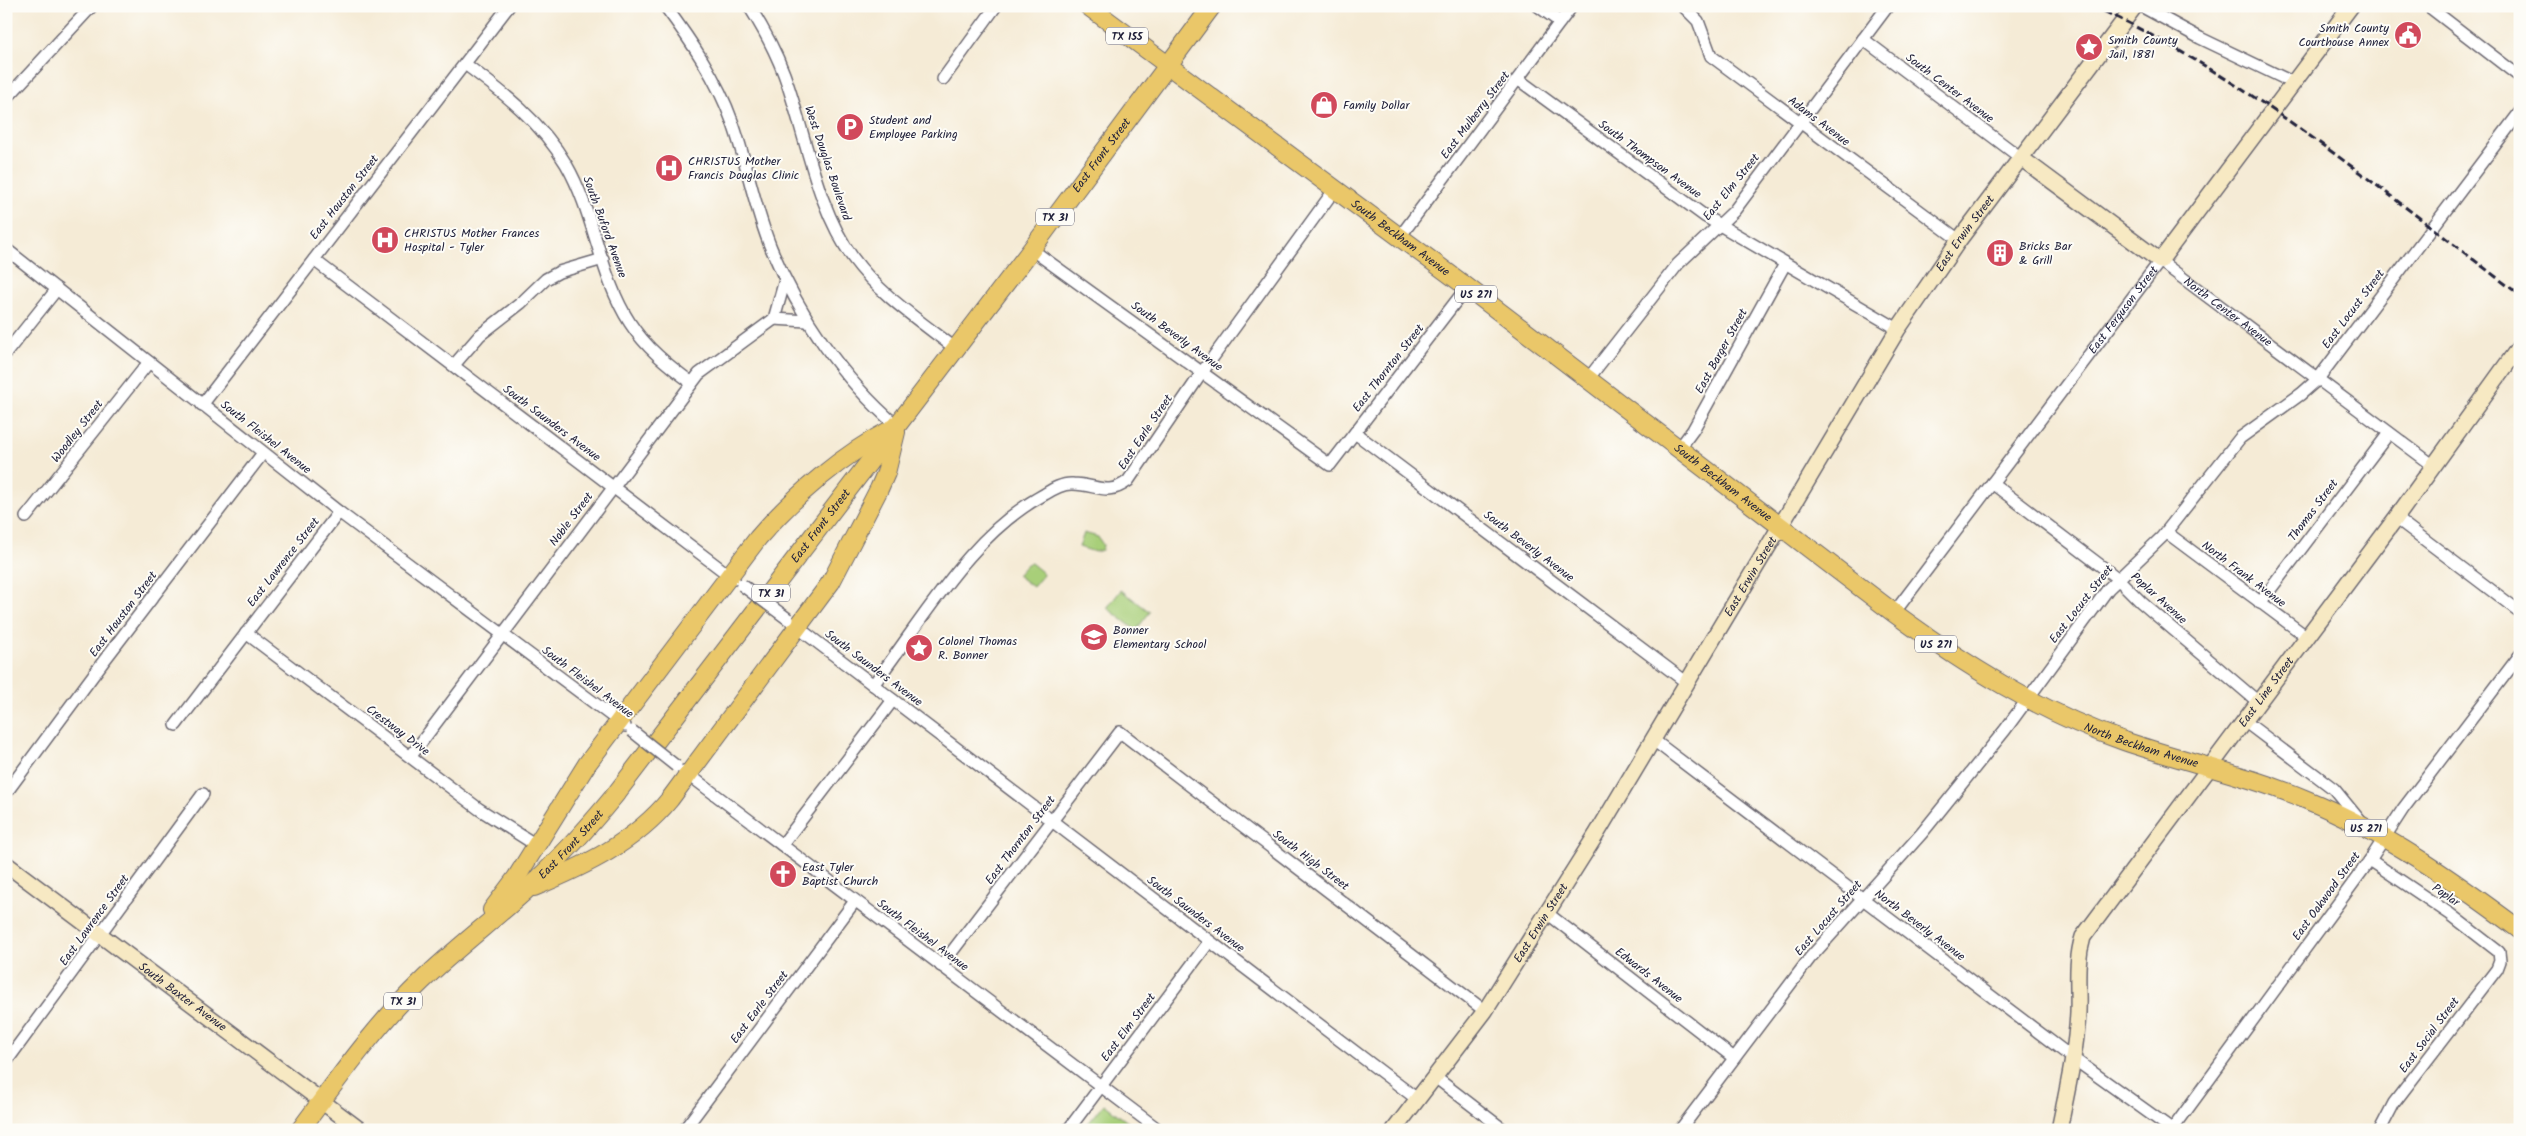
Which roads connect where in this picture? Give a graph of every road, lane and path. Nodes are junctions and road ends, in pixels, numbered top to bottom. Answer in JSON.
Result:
{"nodes":[{"id":1,"x":92,"y":6,"type":"edge"},
{"id":2,"x":509,"y":6,"type":"edge"},
{"id":3,"x":665,"y":6,"type":"edge"},
{"id":4,"x":749,"y":6,"type":"edge"},
{"id":5,"x":996,"y":6,"type":"edge"},
{"id":6,"x":1088,"y":6,"type":"edge"},
{"id":7,"x":1212,"y":6,"type":"edge"},
{"id":8,"x":1538,"y":6,"type":"edge"},
{"id":9,"x":1572,"y":6,"type":"edge"},
{"id":10,"x":1683,"y":6,"type":"edge"},
{"id":11,"x":1888,"y":6,"type":"edge"},
{"id":12,"x":2135,"y":6,"type":"edge"},
{"id":13,"x":2141,"y":6,"type":"edge"},
{"id":14,"x":2351,"y":6,"type":"edge"},
{"id":15,"x":2428,"y":6,"type":"edge"},
{"id":16,"x":1560,"y":22,"type":"junction"},
{"id":17,"x":1863,"y":39,"type":"junction"},
{"id":18,"x":465,"y":64,"type":"junction"},
{"id":19,"x":1167,"y":66,"type":"junction"},
{"id":20,"x":2520,"y":76,"type":"edge"},
{"id":21,"x":943,"y":79,"type":"dead end"},
{"id":22,"x":1519,"y":80,"type":"junction"},
{"id":23,"x":2294,"y":83,"type":"junction"},
{"id":24,"x":6,"y":99,"type":"edge"},
{"id":25,"x":2520,"y":112,"type":"edge"},
{"id":26,"x":1799,"y":124,"type":"junction"},
{"id":27,"x":2021,"y":158,"type":"junction"},
{"id":28,"x":1335,"y":189,"type":"junction"},
{"id":29,"x":1720,"y":226,"type":"junction"},
{"id":30,"x":1400,"y":238,"type":"junction"},
{"id":31,"x":1959,"y":240,"type":"junction"},
{"id":32,"x":6,"y":249,"type":"edge"},
{"id":33,"x":1031,"y":249,"type":"junction"},
{"id":34,"x":603,"y":259,"type":"junction"},
{"id":35,"x":314,"y":260,"type":"junction"},
{"id":36,"x":2160,"y":262,"type":"junction"},
{"id":37,"x":1785,"y":264,"type":"junction"},
{"id":38,"x":785,"y":280,"type":"junction"},
{"id":39,"x":1467,"y":287,"type":"junction"},
{"id":40,"x":57,"y":289,"type":"junction"},
{"id":41,"x":774,"y":319,"type":"junction"},
{"id":42,"x":807,"y":321,"type":"junction"},
{"id":43,"x":1898,"y":329,"type":"junction"},
{"id":44,"x":2520,"y":346,"type":"edge"},
{"id":45,"x":956,"y":349,"type":"junction"},
{"id":46,"x":6,"y":354,"type":"edge"},
{"id":47,"x":149,"y":362,"type":"junction"},
{"id":48,"x":454,"y":365,"type":"junction"},
{"id":49,"x":1203,"y":371,"type":"junction"},
{"id":50,"x":1588,"y":379,"type":"junction"},
{"id":51,"x":2318,"y":379,"type":"junction"},
{"id":52,"x":692,"y":383,"type":"junction"},
{"id":53,"x":202,"y":405,"type":"junction"},
{"id":54,"x":897,"y":426,"type":"junction"},
{"id":55,"x":1355,"y":433,"type":"junction"},
{"id":56,"x":2389,"y":433,"type":"junction"},
{"id":57,"x":1679,"y":449,"type":"junction"},
{"id":58,"x":263,"y":453,"type":"junction"},
{"id":59,"x":1330,"y":464,"type":"joint"},
{"id":60,"x":2434,"y":466,"type":"junction"},
{"id":61,"x":1992,"y":483,"type":"junction"},
{"id":62,"x":613,"y":487,"type":"junction"},
{"id":63,"x":339,"y":512,"type":"junction"},
{"id":64,"x":26,"y":517,"type":"dead end"},
{"id":65,"x":2396,"y":518,"type":"junction"},
{"id":66,"x":1781,"y":527,"type":"junction"},
{"id":67,"x":2166,"y":532,"type":"junction"},
{"id":68,"x":2117,"y":578,"type":"junction"},
{"id":69,"x":735,"y":580,"type":"junction"},
{"id":70,"x":2260,"y":603,"type":"junction"},
{"id":71,"x":2520,"y":612,"type":"edge"},
{"id":72,"x":1894,"y":613,"type":"junction"},
{"id":73,"x":793,"y":624,"type":"junction"},
{"id":74,"x":246,"y":633,"type":"junction"},
{"id":75,"x":502,"y":634,"type":"junction"},
{"id":76,"x":2307,"y":637,"type":"junction"},
{"id":77,"x":2520,"y":655,"type":"edge"},
{"id":78,"x":1686,"y":682,"type":"junction"},
{"id":79,"x":873,"y":685,"type":"junction"},
{"id":80,"x":2026,"y":699,"type":"junction"},
{"id":81,"x":893,"y":700,"type":"junction"},
{"id":82,"x":2257,"y":701,"type":"junction"},
{"id":83,"x":2243,"y":720,"type":"junction"},
{"id":84,"x":176,"y":725,"type":"dead end"},
{"id":85,"x":625,"y":726,"type":"junction"},
{"id":86,"x":1120,"y":732,"type":"joint"},
{"id":87,"x":1652,"y":739,"type":"junction"},
{"id":88,"x":411,"y":756,"type":"junction"},
{"id":89,"x":2209,"y":767,"type":"junction"},
{"id":90,"x":682,"y":770,"type":"junction"},
{"id":91,"x":6,"y":793,"type":"edge"},
{"id":92,"x":203,"y":794,"type":"dead end"},
{"id":93,"x":1052,"y":821,"type":"junction"},
{"id":94,"x":2367,"y":829,"type":"junction"},
{"id":95,"x":2384,"y":839,"type":"junction"},
{"id":96,"x":536,"y":845,"type":"junction"},
{"id":97,"x":782,"y":845,"type":"junction"},
{"id":98,"x":2370,"y":860,"type":"junction"},
{"id":99,"x":6,"y":864,"type":"edge"},
{"id":100,"x":526,"y":890,"type":"junction"},
{"id":101,"x":1863,"y":899,"type":"junction"},
{"id":102,"x":856,"y":901,"type":"junction"},
{"id":103,"x":1547,"y":913,"type":"junction"},
{"id":104,"x":2520,"y":930,"type":"edge"},
{"id":105,"x":100,"y":935,"type":"junction"},
{"id":106,"x":1210,"y":942,"type":"junction"},
{"id":107,"x":463,"y":944,"type":"junction"},
{"id":108,"x":2500,"y":958,"type":"joint"},
{"id":109,"x":941,"y":966,"type":"junction"},
{"id":110,"x":1485,"y":1011,"type":"junction"},
{"id":111,"x":1734,"y":1058,"type":"junction"},
{"id":112,"x":2074,"y":1059,"type":"junction"},
{"id":113,"x":6,"y":1062,"type":"edge"},
{"id":114,"x":1435,"y":1076,"type":"junction"},
{"id":115,"x":1101,"y":1085,"type":"junction"},
{"id":116,"x":1417,"y":1099,"type":"junction"},
{"id":117,"x":321,"y":1102,"type":"junction"},
{"id":118,"x":2059,"y":1129,"type":"edge"},
{"id":119,"x":300,"y":1130,"type":"edge"},
{"id":120,"x":360,"y":1130,"type":"edge"},
{"id":121,"x":684,"y":1130,"type":"edge"},
{"id":122,"x":1068,"y":1130,"type":"edge"},
{"id":123,"x":1159,"y":1130,"type":"edge"},
{"id":124,"x":1394,"y":1130,"type":"edge"},
{"id":125,"x":1504,"y":1130,"type":"edge"},
{"id":126,"x":1680,"y":1130,"type":"edge"},
{"id":127,"x":2172,"y":1130,"type":"edge"},
{"id":128,"x":2380,"y":1130,"type":"edge"}],
"edges":[{"from":1,"to":24,"type":"street"},
{"from":2,"to":18,"type":"street","name":"East Houston Street"},
{"from":3,"to":38,"type":"street"},
{"from":4,"to":45,"type":"street","name":"West Douglas Boulevard"},
{"from":5,"to":21,"type":"street"},
{"from":6,"to":19,"type":"main road","name":"South Beckham Avenue","number":"TX 155"},
{"from":7,"to":19,"type":"main road","name":"East Front Street","number":"TX 31"},
{"from":8,"to":16,"type":"street"},
{"from":9,"to":16,"type":"street","name":"East Mulberry Street"},
{"from":10,"to":26,"type":"street","name":"Adams Avenue"},
{"from":11,"to":17,"type":"street","name":"East Elm Street"},
{"from":12,"to":27,"type":"main road","name":"East Erwin Street"},
{"from":13,"to":23,"type":"street"},
{"from":14,"to":23,"type":"main road","name":"East Ferguson Street"},
{"from":15,"to":20,"type":"street"},
{"from":16,"to":22,"type":"street","name":"East Mulberry Street"},
{"from":17,"to":26,"type":"street","name":"East Elm Street"},
{"from":17,"to":27,"type":"street","name":"South Center Avenue"},
{"from":18,"to":34,"type":"street","name":"South Buford Avenue"},
{"from":18,"to":35,"type":"street","name":"East Houston Street"},
{"from":19,"to":28,"type":"main road","name":"South Beckham Avenue","number":"US 271"},
{"from":19,"to":33,"type":"main road","name":"East Front Street","number":"TX 31"},
{"from":22,"to":29,"type":"street","name":"South Thompson Avenue"},
{"from":22,"to":30,"type":"street","name":"East Mulberry Street"},
{"from":23,"to":36,"type":"main road","name":"East Ferguson Street"},
{"from":25,"to":51,"type":"street","name":"East Locust Street"},
{"from":26,"to":29,"type":"street","name":"East Elm Street"},
{"from":26,"to":31,"type":"street","name":"Adams Avenue"},
{"from":27,"to":31,"type":"main road","name":"East Erwin Street"},
{"from":27,"to":36,"type":"main road","name":"North Center Avenue"},
{"from":28,"to":30,"type":"main road","name":"South Beckham Avenue","number":"US 271"},
{"from":28,"to":49,"type":"street","name":"East Earle Street"},
{"from":29,"to":37,"type":"street","name":"South Thompson Avenue"},
{"from":29,"to":50,"type":"street","name":"East Elm Street"},
{"from":30,"to":39,"type":"main road","name":"South Beckham Avenue","number":"US 271"},
{"from":31,"to":43,"type":"main road","name":"East Erwin Street"},
{"from":32,"to":40,"type":"street","name":"South Fleishel Avenue"},
{"from":33,"to":45,"type":"main road","name":"East Front Street","number":"TX 31"},
{"from":33,"to":49,"type":"street","name":"South Beverly Avenue"},
{"from":34,"to":48,"type":"street"},
{"from":34,"to":52,"type":"street","name":"South Buford Avenue"},
{"from":35,"to":48,"type":"street","name":"South Saunders Avenue"},
{"from":35,"to":53,"type":"street","name":"East Houston Street"},
{"from":36,"to":51,"type":"street","name":"North Center Avenue"},
{"from":36,"to":61,"type":"street","name":"East Ferguson Street"},
{"from":37,"to":43,"type":"street","name":"South Thompson Avenue"},
{"from":37,"to":57,"type":"street","name":"East Barger Street"},
{"from":38,"to":41,"type":"street"},
{"from":38,"to":42,"type":"street"},
{"from":39,"to":50,"type":"main road","name":"South Beckham Avenue","number":"US 271"},
{"from":39,"to":55,"type":"street","name":"East Thornton Street"},
{"from":40,"to":46,"type":"street"},
{"from":40,"to":47,"type":"street","name":"South Fleishel Avenue"},
{"from":41,"to":42,"type":"street"},
{"from":41,"to":52,"type":"street","name":"Noble Street"},
{"from":42,"to":54,"type":"street"},
{"from":43,"to":66,"type":"main road","name":"East Erwin Street"},
{"from":44,"to":60,"type":"main road","name":"East Line Street"},
{"from":45,"to":54,"type":"main road","name":"East Front Street","number":"TX 31"},
{"from":47,"to":53,"type":"street","name":"South Fleishel Avenue"},
{"from":47,"to":64,"type":"street","name":"Woodley Street"},
{"from":48,"to":62,"type":"street","name":"South Saunders Avenue"},
{"from":49,"to":59,"type":"street","name":"South Beverly Avenue"},
{"from":49,"to":79,"type":"street","name":"East Earle Street"},
{"from":50,"to":57,"type":"main road","name":"South Beckham Avenue","number":"US 271"},
{"from":51,"to":56,"type":"street","name":"North Center Avenue"},
{"from":51,"to":67,"type":"street","name":"East Locust Street"},
{"from":52,"to":62,"type":"street","name":"Noble Street"},
{"from":53,"to":58,"type":"street","name":"South Fleishel Avenue"},
{"from":54,"to":69,"type":"main road"},
{"from":54,"to":73,"type":"main road"},
{"from":54,"to":100,"type":"main road","name":"East Front Street","number":"TX 31"},
{"from":55,"to":59,"type":"street","name":"East Thornton Street"},
{"from":55,"to":78,"type":"street","name":"South Beverly Avenue"},
{"from":56,"to":60,"type":"street","name":"North Center Avenue"},
{"from":56,"to":70,"type":"street","name":"Thomas Street"},
{"from":57,"to":66,"type":"main road","name":"South Beckham Avenue","number":"US 271"},
{"from":58,"to":63,"type":"street","name":"South Fleishel Avenue"},
{"from":58,"to":91,"type":"street","name":"East Houston Street"},
{"from":60,"to":65,"type":"main road","name":"East Line Street"},
{"from":61,"to":68,"type":"street","name":"Poplar Avenue"},
{"from":61,"to":72,"type":"street","name":"East Ferguson Street"},
{"from":62,"to":69,"type":"street","name":"South Saunders Avenue"},
{"from":62,"to":75,"type":"street","name":"Noble Street"},
{"from":63,"to":74,"type":"street","name":"East Lawrence Street"},
{"from":63,"to":75,"type":"street","name":"South Fleishel Avenue"},
{"from":65,"to":71,"type":"street"},
{"from":65,"to":76,"type":"main road","name":"East Line Street"},
{"from":66,"to":72,"type":"main road","name":"North Beckham Avenue","number":"US 271"},
{"from":66,"to":78,"type":"main road","name":"East Erwin Street"},
{"from":67,"to":68,"type":"street","name":"East Locust Street"},
{"from":67,"to":70,"type":"street","name":"North Frank Avenue"},
{"from":68,"to":80,"type":"street","name":"East Locust Street"},
{"from":68,"to":82,"type":"street","name":"Poplar Avenue"},
{"from":69,"to":73,"type":"street","name":"South Saunders Avenue","bridge":true},
{"from":69,"to":85,"type":"main road"},
{"from":70,"to":76,"type":"street","name":"North Frank Avenue"},
{"from":72,"to":80,"type":"main road","name":"North Beckham Avenue","number":"US 271"},
{"from":73,"to":79,"type":"street","name":"South Saunders Avenue"},
{"from":73,"to":90,"type":"main road"},
{"from":74,"to":84,"type":"street","name":"East Lawrence Street"},
{"from":74,"to":88,"type":"street","name":"Crestway Drive"},
{"from":75,"to":85,"type":"street","name":"South Fleishel Avenue"},
{"from":75,"to":88,"type":"street","name":"Noble Street"},
{"from":76,"to":82,"type":"main road","name":"East Line Street"},
{"from":77,"to":95,"type":"street","name":"East Oakwood Street"},
{"from":78,"to":87,"type":"main road","name":"East Erwin Street"},
{"from":79,"to":81,"type":"street","name":"South Saunders Avenue"},
{"from":80,"to":89,"type":"main road","name":"North Beckham Avenue","number":"US 271"},
{"from":80,"to":101,"type":"street","name":"East Locust Street"},
{"from":81,"to":93,"type":"street","name":"South Saunders Avenue"},
{"from":81,"to":97,"type":"street"},
{"from":82,"to":83,"type":"main road","name":"East Line Street"},
{"from":83,"to":89,"type":"main road","name":"East Line Street"},
{"from":83,"to":94,"type":"street"},
{"from":85,"to":90,"type":"street","name":"South Fleishel Avenue","bridge":true},
{"from":85,"to":96,"type":"main road"},
{"from":86,"to":93,"type":"street","name":"East Thornton Street"},
{"from":86,"to":110,"type":"street","name":"South High Street"},
{"from":87,"to":101,"type":"street","name":"North Beverly Avenue"},
{"from":87,"to":103,"type":"main road","name":"East Erwin Street"},
{"from":88,"to":96,"type":"street","name":"Crestway Drive"},
{"from":89,"to":94,"type":"main road","name":"North Beckham Avenue","number":"US 271"},
{"from":89,"to":112,"type":"main road","name":"East Line Street"},
{"from":90,"to":97,"type":"street","name":"South Fleishel Avenue"},
{"from":90,"to":100,"type":"main road"},
{"from":92,"to":105,"type":"street","name":"East Lawrence Street"},
{"from":93,"to":106,"type":"street","name":"South Saunders Avenue"},
{"from":93,"to":109,"type":"street","name":"East Thornton Street"},
{"from":94,"to":95,"type":"main road","name":"North Beckham Avenue","number":"US 271"},
{"from":95,"to":98,"type":"street","name":"East Oakwood Street"},
{"from":95,"to":104,"type":"main road","name":"North Beckham Avenue","number":"US 271"},
{"from":96,"to":107,"type":"main road"},
{"from":97,"to":102,"type":"street","name":"South Fleishel Avenue"},
{"from":98,"to":108,"type":"street","name":"Poplar"},
{"from":98,"to":127,"type":"street","name":"East Oakwood Street"},
{"from":99,"to":105,"type":"main road","name":"South Baxter Avenue"},
{"from":100,"to":107,"type":"main road","name":"East Front Street","number":"TX 31"},
{"from":101,"to":111,"type":"street","name":"East Locust Street"},
{"from":101,"to":112,"type":"street","name":"North Beverly Avenue"},
{"from":102,"to":109,"type":"street","name":"South Fleishel Avenue"},
{"from":102,"to":121,"type":"street","name":"East Earle Street"},
{"from":103,"to":110,"type":"main road","name":"East Erwin Street"},
{"from":103,"to":111,"type":"street","name":"Edwards Avenue"},
{"from":105,"to":113,"type":"street","name":"East Lawrence Street"},
{"from":105,"to":117,"type":"main road","name":"South Baxter Avenue"},
{"from":106,"to":115,"type":"street","name":"East Elm Street"},
{"from":106,"to":116,"type":"street","name":"South Saunders Avenue"},
{"from":107,"to":117,"type":"main road","name":"East Front Street","number":"TX 31"},
{"from":108,"to":128,"type":"street","name":"East Social Street"},
{"from":109,"to":115,"type":"street","name":"South Fleishel Avenue"},
{"from":110,"to":114,"type":"main road","name":"East Erwin Street"},
{"from":111,"to":126,"type":"street","name":"East Locust Street"},
{"from":112,"to":118,"type":"main road","name":"East Line Street"},
{"from":112,"to":127,"type":"street","name":"North Beverly Avenue"},
{"from":114,"to":116,"type":"main road","name":"East Erwin Street"},
{"from":114,"to":125,"type":"street"},
{"from":115,"to":122,"type":"street","name":"East Elm Street"},
{"from":115,"to":123,"type":"street","name":"South Fleishel Avenue"},
{"from":116,"to":124,"type":"main road","name":"East Erwin Street"},
{"from":117,"to":119,"type":"main road","name":"East Front Street","number":"TX 31"},
{"from":117,"to":120,"type":"main road","name":"South Baxter Avenue"}]}
